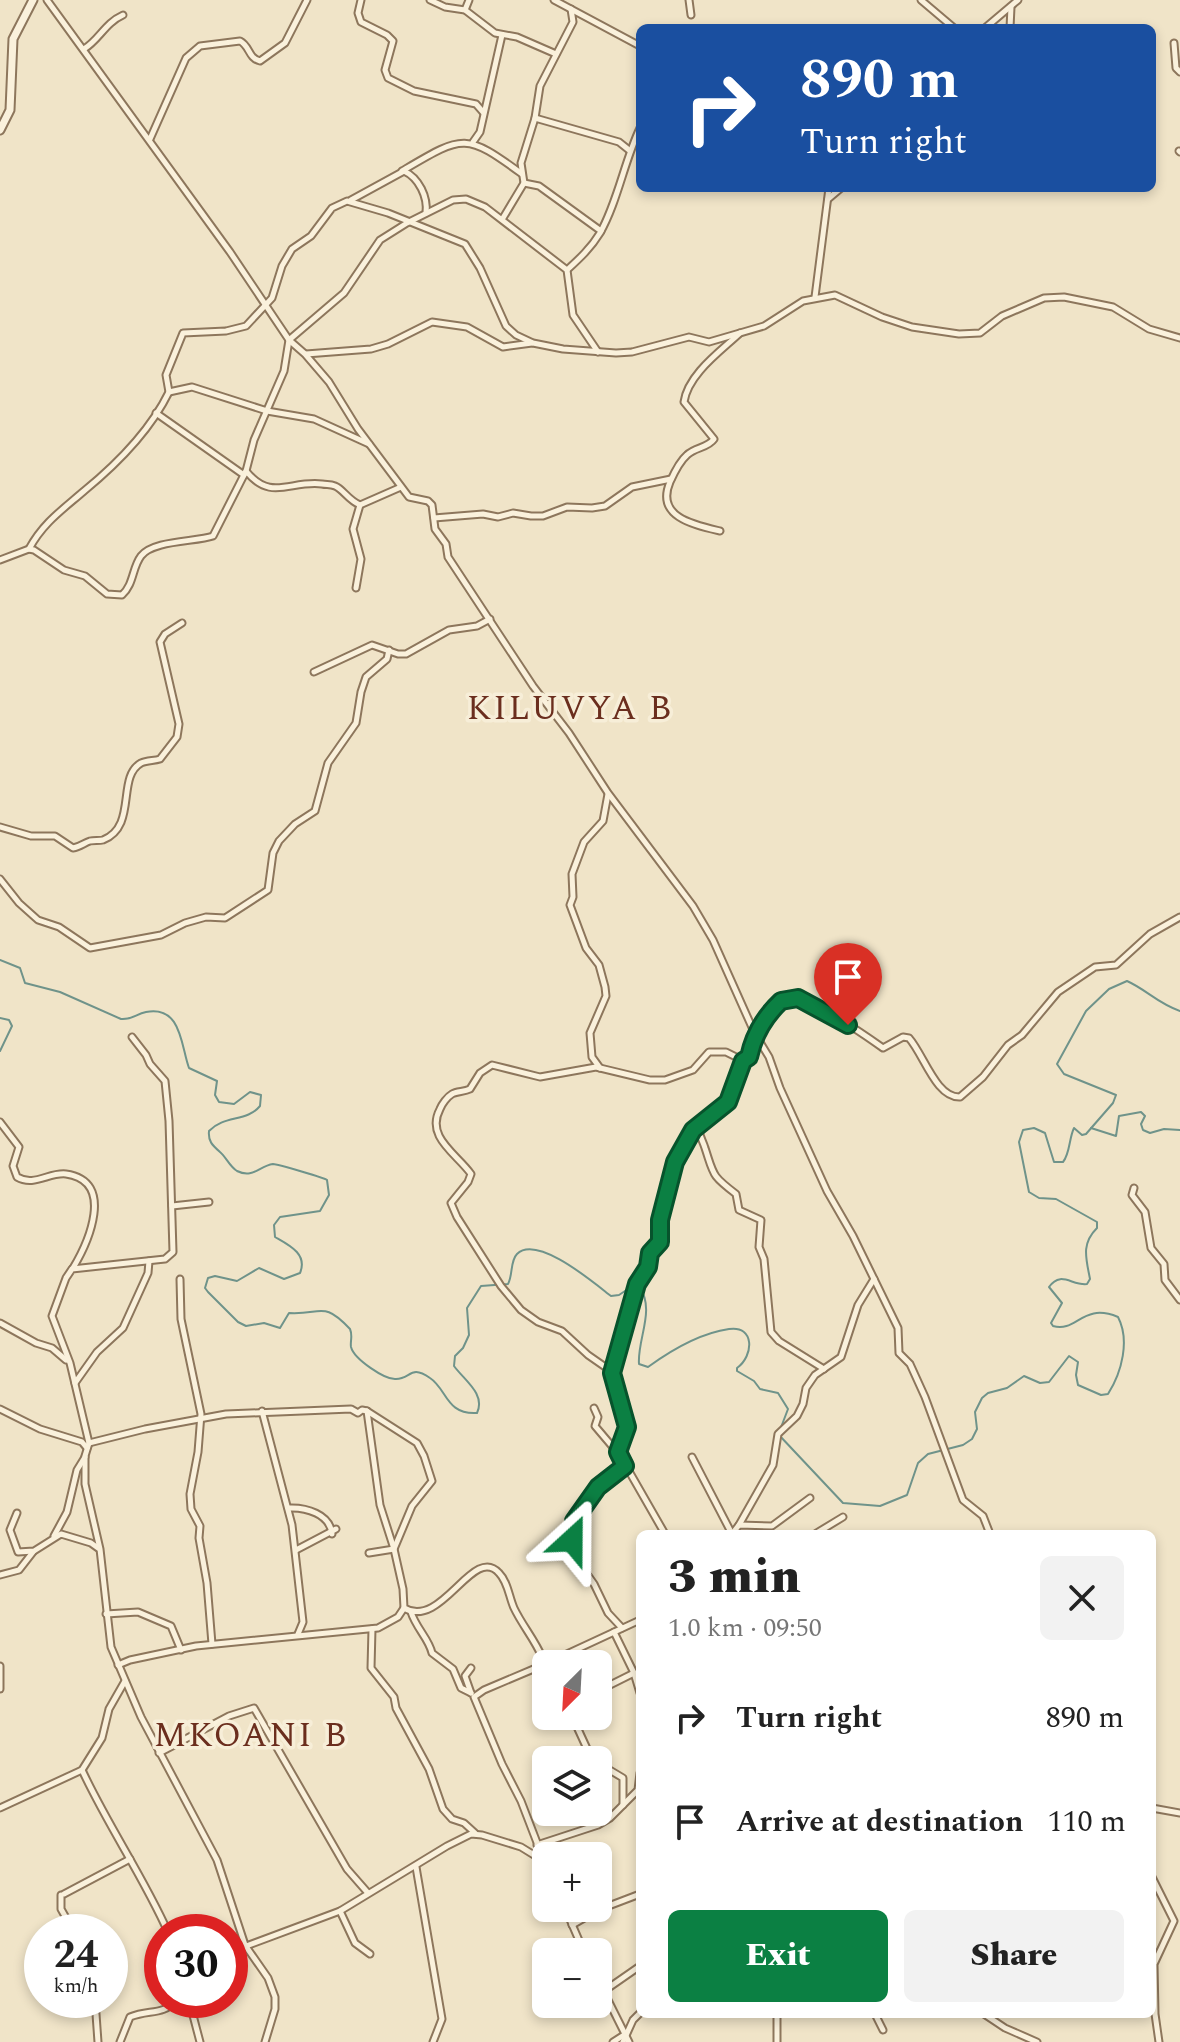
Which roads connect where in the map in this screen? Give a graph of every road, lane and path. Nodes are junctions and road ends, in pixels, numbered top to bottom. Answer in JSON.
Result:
{"nodes":[{"id":1,"x":33,"y":0,"type":"edge"},
{"id":2,"x":47,"y":0,"type":"edge"},
{"id":3,"x":307,"y":0,"type":"edge"},
{"id":4,"x":361,"y":0,"type":"edge"},
{"id":5,"x":430,"y":0,"type":"edge"},
{"id":6,"x":469,"y":0,"type":"edge"},
{"id":7,"x":554,"y":0,"type":"edge"},
{"id":8,"x":689,"y":0,"type":"edge"},
{"id":9,"x":921,"y":0,"type":"edge"},
{"id":10,"x":1018,"y":0,"type":"edge"},
{"id":11,"x":568,"y":5,"type":"edge"},
{"id":12,"x":1011,"y":7,"type":"junction"},
{"id":13,"x":465,"y":10,"type":"junction"},
{"id":14,"x":123,"y":15,"type":"dead end"},
{"id":15,"x":691,"y":15,"type":"dead end"},
{"id":16,"x":584,"y":16,"type":"junction"},
{"id":17,"x":573,"y":22,"type":"junction"},
{"id":18,"x":949,"y":24,"type":"edge"},
{"id":19,"x":990,"y":24,"type":"edge"},
{"id":20,"x":1010,"y":24,"type":"edge"},
{"id":21,"x":502,"y":35,"type":"junction"},
{"id":22,"x":1174,"y":43,"type":"dead end"},
{"id":23,"x":636,"y":44,"type":"edge"},
{"id":24,"x":84,"y":49,"type":"junction"},
{"id":25,"x":556,"y":54,"type":"junction"},
{"id":26,"x":1180,"y":72,"type":"edge"},
{"id":27,"x":483,"y":112,"type":"junction"},
{"id":28,"x":535,"y":118,"type":"junction"},
{"id":29,"x":0,"y":130,"type":"edge"},
{"id":30,"x":636,"y":136,"type":"edge"},
{"id":31,"x":150,"y":140,"type":"junction"},
{"id":32,"x":472,"y":143,"type":"junction"},
{"id":33,"x":629,"y":150,"type":"junction"},
{"id":34,"x":402,"y":171,"type":"junction"},
{"id":35,"x":523,"y":175,"type":"junction"},
{"id":36,"x":524,"y":183,"type":"junction"},
{"id":37,"x":828,"y":192,"type":"edge"},
{"id":38,"x":836,"y":192,"type":"edge"},
{"id":39,"x":827,"y":200,"type":"junction"},
{"id":40,"x":350,"y":201,"type":"junction"},
{"id":41,"x":427,"y":203,"type":"junction"},
{"id":42,"x":436,"y":207,"type":"junction"},
{"id":43,"x":426,"y":213,"type":"junction"},
{"id":44,"x":503,"y":218,"type":"junction"},
{"id":45,"x":407,"y":223,"type":"junction"},
{"id":46,"x":601,"y":231,"type":"junction"},
{"id":47,"x":567,"y":270,"type":"junction"},
{"id":48,"x":815,"y":297,"type":"junction"},
{"id":49,"x":267,"y":304,"type":"junction"},
{"id":50,"x":741,"y":332,"type":"junction"},
{"id":51,"x":1180,"y":338,"type":"edge"},
{"id":52,"x":289,"y":340,"type":"junction"},
{"id":53,"x":533,"y":343,"type":"junction"},
{"id":54,"x":598,"y":352,"type":"junction"},
{"id":55,"x":305,"y":354,"type":"junction"},
{"id":56,"x":169,"y":392,"type":"junction"},
{"id":57,"x":267,"y":411,"type":"junction"},
{"id":58,"x":156,"y":413,"type":"junction"},
{"id":59,"x":370,"y":445,"type":"junction"},
{"id":60,"x":245,"y":473,"type":"junction"},
{"id":61,"x":671,"y":479,"type":"junction"},
{"id":62,"x":402,"y":487,"type":"junction"},
{"id":63,"x":360,"y":505,"type":"junction"},
{"id":64,"x":434,"y":518,"type":"junction"},
{"id":65,"x":720,"y":531,"type":"dead end"},
{"id":66,"x":29,"y":549,"type":"junction"},
{"id":67,"x":0,"y":560,"type":"edge"},
{"id":68,"x":356,"y":588,"type":"dead end"},
{"id":69,"x":490,"y":619,"type":"junction"},
{"id":70,"x":182,"y":623,"type":"dead end"},
{"id":71,"x":389,"y":650,"type":"junction"},
{"id":72,"x":314,"y":672,"type":"dead end"},
{"id":73,"x":608,"y":793,"type":"junction"},
{"id":74,"x":0,"y":827,"type":"edge"},
{"id":75,"x":0,"y":879,"type":"edge"},
{"id":76,"x":1180,"y":917,"type":"edge"},
{"id":77,"x":756,"y":1035,"type":"junction"},
{"id":78,"x":132,"y":1037,"type":"dead end"},
{"id":79,"x":743,"y":1061,"type":"junction"},
{"id":80,"x":600,"y":1068,"type":"junction"},
{"id":81,"x":0,"y":1122,"type":"edge"},
{"id":82,"x":698,"y":1126,"type":"junction"},
{"id":83,"x":1134,"y":1188,"type":"dead end"},
{"id":84,"x":209,"y":1202,"type":"dead end"},
{"id":85,"x":172,"y":1206,"type":"junction"},
{"id":86,"x":149,"y":1260,"type":"junction"},
{"id":87,"x":72,"y":1269,"type":"junction"},
{"id":88,"x":874,"y":1278,"type":"junction"},
{"id":89,"x":180,"y":1279,"type":"dead end"},
{"id":90,"x":1180,"y":1300,"type":"edge"},
{"id":91,"x":0,"y":1323,"type":"edge"},
{"id":92,"x":70,"y":1363,"type":"junction"},
{"id":93,"x":824,"y":1369,"type":"junction"},
{"id":94,"x":612,"y":1373,"type":"junction"},
{"id":95,"x":75,"y":1384,"type":"junction"},
{"id":96,"x":594,"y":1408,"type":"dead end"},
{"id":97,"x":0,"y":1409,"type":"edge"},
{"id":98,"x":262,"y":1411,"type":"junction"},
{"id":99,"x":367,"y":1411,"type":"junction"},
{"id":100,"x":199,"y":1420,"type":"junction"},
{"id":101,"x":88,"y":1446,"type":"junction"},
{"id":102,"x":618,"y":1452,"type":"junction"},
{"id":103,"x":85,"y":1456,"type":"junction"},
{"id":104,"x":692,"y":1457,"type":"dead end"},
{"id":105,"x":625,"y":1466,"type":"junction"},
{"id":106,"x":810,"y":1498,"type":"dead end"},
{"id":107,"x":288,"y":1508,"type":"junction"},
{"id":108,"x":17,"y":1513,"type":"dead end"},
{"id":109,"x":843,"y":1517,"type":"dead end"},
{"id":110,"x":739,"y":1525,"type":"junction"},
{"id":111,"x":663,"y":1530,"type":"edge"},
{"id":112,"x":730,"y":1530,"type":"edge"},
{"id":113,"x":735,"y":1530,"type":"edge"},
{"id":114,"x":822,"y":1530,"type":"edge"},
{"id":115,"x":989,"y":1530,"type":"edge"},
{"id":116,"x":54,"y":1536,"type":"junction"},
{"id":117,"x":584,"y":1545,"type":"dead end"},
{"id":118,"x":100,"y":1549,"type":"junction"},
{"id":119,"x":394,"y":1549,"type":"junction"},
{"id":120,"x":296,"y":1550,"type":"junction"},
{"id":121,"x":34,"y":1551,"type":"junction"},
{"id":122,"x":369,"y":1553,"type":"dead end"},
{"id":123,"x":580,"y":1561,"type":"junction"},
{"id":124,"x":0,"y":1575,"type":"edge"},
{"id":125,"x":407,"y":1610,"type":"junction"},
{"id":126,"x":106,"y":1614,"type":"junction"},
{"id":127,"x":636,"y":1622,"type":"edge"},
{"id":128,"x":622,"y":1628,"type":"junction"},
{"id":129,"x":372,"y":1629,"type":"junction"},
{"id":130,"x":614,"y":1632,"type":"junction"},
{"id":131,"x":297,"y":1634,"type":"junction"},
{"id":132,"x":212,"y":1644,"type":"junction"},
{"id":133,"x":181,"y":1650,"type":"junction"},
{"id":134,"x":539,"y":1650,"type":"edge"},
{"id":135,"x":580,"y":1650,"type":"edge"},
{"id":136,"x":118,"y":1665,"type":"junction"},
{"id":137,"x":0,"y":1666,"type":"edge"},
{"id":138,"x":471,"y":1668,"type":"dead end"},
{"id":139,"x":532,"y":1673,"type":"edge"},
{"id":140,"x":634,"y":1673,"type":"junction"},
{"id":141,"x":125,"y":1680,"type":"junction"},
{"id":142,"x":636,"y":1680,"type":"edge"},
{"id":143,"x":612,"y":1684,"type":"edge"},
{"id":144,"x":0,"y":1689,"type":"edge"},
{"id":145,"x":473,"y":1695,"type":"junction"},
{"id":146,"x":159,"y":1753,"type":"junction"},
{"id":147,"x":82,"y":1770,"type":"junction"},
{"id":148,"x":612,"y":1771,"type":"edge"},
{"id":149,"x":636,"y":1792,"type":"edge"},
{"id":150,"x":623,"y":1806,"type":"junction"},
{"id":151,"x":0,"y":1808,"type":"edge"},
{"id":152,"x":1156,"y":1809,"type":"edge"},
{"id":153,"x":1180,"y":1813,"type":"edge"},
{"id":154,"x":475,"y":1834,"type":"junction"},
{"id":155,"x":536,"y":1842,"type":"edge"},
{"id":156,"x":546,"y":1842,"type":"edge"},
{"id":157,"x":532,"y":1854,"type":"edge"},
{"id":158,"x":130,"y":1859,"type":"junction"},
{"id":159,"x":416,"y":1867,"type":"junction"},
{"id":160,"x":1156,"y":1884,"type":"edge"},
{"id":161,"x":368,"y":1893,"type":"junction"},
{"id":162,"x":636,"y":1897,"type":"edge"},
{"id":163,"x":340,"y":1911,"type":"junction"},
{"id":164,"x":64,"y":1914,"type":"edge"},
{"id":165,"x":159,"y":1914,"type":"edge"},
{"id":166,"x":235,"y":1914,"type":"edge"},
{"id":167,"x":571,"y":1922,"type":"edge"},
{"id":168,"x":1177,"y":1922,"type":"edge"},
{"id":169,"x":572,"y":1925,"type":"junction"},
{"id":170,"x":578,"y":1938,"type":"edge"},
{"id":171,"x":248,"y":1944,"type":"edge"},
{"id":172,"x":248,"y":1949,"type":"edge"},
{"id":173,"x":1156,"y":1953,"type":"edge"},
{"id":174,"x":370,"y":1954,"type":"dead end"},
{"id":175,"x":636,"y":1969,"type":"edge"},
{"id":176,"x":612,"y":1985,"type":"edge"},
{"id":177,"x":612,"y":2008,"type":"edge"},
{"id":178,"x":144,"y":2013,"type":"edge"},
{"id":179,"x":636,"y":2017,"type":"edge"},
{"id":180,"x":96,"y":2018,"type":"edge"},
{"id":181,"x":194,"y":2018,"type":"edge"},
{"id":182,"x":777,"y":2018,"type":"edge"},
{"id":183,"x":877,"y":2018,"type":"edge"},
{"id":184,"x":990,"y":2018,"type":"edge"},
{"id":185,"x":1156,"y":2018,"type":"edge"},
{"id":186,"x":883,"y":2030,"type":"dead end"},
{"id":187,"x":625,"y":2035,"type":"junction"},
{"id":188,"x":98,"y":2042,"type":"edge"},
{"id":189,"x":120,"y":2042,"type":"edge"},
{"id":190,"x":200,"y":2042,"type":"edge"},
{"id":191,"x":265,"y":2042,"type":"edge"},
{"id":192,"x":433,"y":2042,"type":"edge"},
{"id":193,"x":613,"y":2042,"type":"edge"},
{"id":194,"x":626,"y":2042,"type":"edge"},
{"id":195,"x":777,"y":2042,"type":"edge"},
{"id":196,"x":1037,"y":2042,"type":"edge"},
{"id":197,"x":1159,"y":2042,"type":"edge"}],
"edges":[{"from":1,"to":29,"type":"street"},
{"from":2,"to":24,"type":"street"},
{"from":3,"to":31,"type":"street"},
{"from":4,"to":27,"type":"street"},
{"from":5,"to":13,"type":"street"},
{"from":6,"to":13,"type":"street"},
{"from":7,"to":11,"type":"street"},
{"from":8,"to":15,"type":"street"},
{"from":9,"to":18,"type":"street"},
{"from":10,"to":12,"type":"street"},
{"from":11,"to":16,"type":"street"},
{"from":11,"to":17,"type":"street"},
{"from":12,"to":19,"type":"street"},
{"from":12,"to":20,"type":"street"},
{"from":13,"to":21,"type":"street"},
{"from":14,"to":24,"type":"street"},
{"from":16,"to":17,"type":"street"},
{"from":16,"to":23,"type":"street"},
{"from":17,"to":25,"type":"street"},
{"from":21,"to":25,"type":"street"},
{"from":21,"to":27,"type":"street"},
{"from":22,"to":26,"type":"street"},
{"from":24,"to":31,"type":"street"},
{"from":25,"to":28,"type":"street"},
{"from":27,"to":32,"type":"street"},
{"from":28,"to":33,"type":"street"},
{"from":28,"to":35,"type":"street"},
{"from":30,"to":33,"type":"street"},
{"from":31,"to":49,"type":"street"},
{"from":32,"to":34,"type":"street"},
{"from":32,"to":35,"type":"street"},
{"from":33,"to":46,"type":"street"},
{"from":34,"to":40,"type":"street"},
{"from":34,"to":41,"type":"street"},
{"from":35,"to":36,"type":"street"},
{"from":36,"to":44,"type":"street"},
{"from":36,"to":46,"type":"street"},
{"from":37,"to":39,"type":"street"},
{"from":38,"to":39,"type":"street"},
{"from":39,"to":48,"type":"street"},
{"from":40,"to":45,"type":"street"},
{"from":40,"to":49,"type":"street"},
{"from":41,"to":42,"type":"street"},
{"from":41,"to":43,"type":"street"},
{"from":42,"to":43,"type":"street"},
{"from":42,"to":44,"type":"street"},
{"from":43,"to":45,"type":"street"},
{"from":44,"to":47,"type":"street"},
{"from":45,"to":52,"type":"street"},
{"from":45,"to":53,"type":"street"},
{"from":46,"to":47,"type":"street"},
{"from":47,"to":54,"type":"street"},
{"from":48,"to":50,"type":"street"},
{"from":48,"to":51,"type":"street"},
{"from":49,"to":52,"type":"street"},
{"from":49,"to":56,"type":"street"},
{"from":50,"to":54,"type":"street"},
{"from":50,"to":61,"type":"street"},
{"from":52,"to":55,"type":"street"},
{"from":52,"to":57,"type":"street"},
{"from":53,"to":54,"type":"street"},
{"from":53,"to":55,"type":"street"},
{"from":55,"to":59,"type":"street"},
{"from":56,"to":57,"type":"street"},
{"from":56,"to":58,"type":"street"},
{"from":57,"to":59,"type":"street"},
{"from":57,"to":60,"type":"street"},
{"from":58,"to":60,"type":"street"},
{"from":58,"to":66,"type":"street"},
{"from":59,"to":62,"type":"street"},
{"from":60,"to":63,"type":"street"},
{"from":60,"to":66,"type":"street"},
{"from":61,"to":64,"type":"street"},
{"from":61,"to":65,"type":"street"},
{"from":62,"to":63,"type":"street"},
{"from":62,"to":64,"type":"street"},
{"from":63,"to":68,"type":"street"},
{"from":64,"to":69,"type":"street"},
{"from":66,"to":67,"type":"street"},
{"from":69,"to":71,"type":"street"},
{"from":69,"to":73,"type":"street"},
{"from":70,"to":74,"type":"street"},
{"from":71,"to":72,"type":"street"},
{"from":71,"to":75,"type":"street"},
{"from":73,"to":77,"type":"street"},
{"from":73,"to":80,"type":"street"},
{"from":76,"to":77,"type":"street"},
{"from":77,"to":79,"type":"street"},
{"from":77,"to":88,"type":"street"},
{"from":78,"to":85,"type":"street"},
{"from":79,"to":80,"type":"street"},
{"from":79,"to":82,"type":"street"},
{"from":80,"to":94,"type":"street"},
{"from":81,"to":87,"type":"street"},
{"from":82,"to":93,"type":"street"},
{"from":82,"to":94,"type":"street"},
{"from":83,"to":90,"type":"street"},
{"from":84,"to":85,"type":"street"},
{"from":85,"to":86,"type":"street"},
{"from":86,"to":87,"type":"street"},
{"from":86,"to":95,"type":"street"},
{"from":87,"to":92,"type":"street"},
{"from":88,"to":93,"type":"street"},
{"from":88,"to":115,"type":"street"},
{"from":89,"to":100,"type":"street"},
{"from":91,"to":92,"type":"street"},
{"from":92,"to":95,"type":"street"},
{"from":93,"to":110,"type":"street"},
{"from":94,"to":102,"type":"street"},
{"from":95,"to":101,"type":"street"},
{"from":96,"to":102,"type":"street"},
{"from":97,"to":101,"type":"street"},
{"from":98,"to":99,"type":"street"},
{"from":98,"to":100,"type":"street"},
{"from":98,"to":107,"type":"street"},
{"from":99,"to":119,"type":"street"},
{"from":99,"to":119,"type":"street"},
{"from":100,"to":101,"type":"street"},
{"from":100,"to":132,"type":"street"},
{"from":101,"to":103,"type":"street"},
{"from":102,"to":105,"type":"street"},
{"from":103,"to":116,"type":"street"},
{"from":103,"to":118,"type":"street"},
{"from":104,"to":112,"type":"street"},
{"from":105,"to":111,"type":"street"},
{"from":105,"to":123,"type":"street"},
{"from":106,"to":110,"type":"street"},
{"from":107,"to":120,"type":"street"},
{"from":107,"to":120,"type":"street"},
{"from":108,"to":121,"type":"street"},
{"from":109,"to":114,"type":"street"},
{"from":110,"to":113,"type":"street"},
{"from":116,"to":118,"type":"street"},
{"from":116,"to":121,"type":"street"},
{"from":117,"to":123,"type":"street"},
{"from":118,"to":126,"type":"street"},
{"from":119,"to":122,"type":"street"},
{"from":119,"to":125,"type":"street"},
{"from":120,"to":131,"type":"street"},
{"from":121,"to":124,"type":"street"},
{"from":123,"to":128,"type":"street"},
{"from":125,"to":129,"type":"street"},
{"from":125,"to":134,"type":"street"},
{"from":125,"to":145,"type":"street"},
{"from":126,"to":133,"type":"street"},
{"from":126,"to":136,"type":"street"},
{"from":127,"to":128,"type":"street"},
{"from":128,"to":130,"type":"street"},
{"from":129,"to":131,"type":"street"},
{"from":129,"to":154,"type":"street"},
{"from":130,"to":135,"type":"street"},
{"from":130,"to":140,"type":"street"},
{"from":131,"to":132,"type":"street"},
{"from":132,"to":133,"type":"street"},
{"from":133,"to":136,"type":"street"},
{"from":136,"to":141,"type":"street"},
{"from":137,"to":144,"type":"street"},
{"from":138,"to":145,"type":"street"},
{"from":139,"to":145,"type":"street"},
{"from":140,"to":142,"type":"street"},
{"from":140,"to":143,"type":"street"},
{"from":141,"to":146,"type":"street"},
{"from":141,"to":147,"type":"street"},
{"from":145,"to":155,"type":"street"},
{"from":146,"to":161,"type":"street"},
{"from":146,"to":166,"type":"street"},
{"from":147,"to":151,"type":"street"},
{"from":147,"to":158,"type":"street"},
{"from":148,"to":150,"type":"street"},
{"from":149,"to":150,"type":"street"},
{"from":150,"to":156,"type":"street"},
{"from":152,"to":153,"type":"street"},
{"from":154,"to":157,"type":"street"},
{"from":154,"to":159,"type":"street"},
{"from":158,"to":164,"type":"street"},
{"from":158,"to":165,"type":"street"},
{"from":159,"to":161,"type":"street"},
{"from":159,"to":192,"type":"street"},
{"from":160,"to":168,"type":"street"},
{"from":161,"to":163,"type":"street"},
{"from":162,"to":169,"type":"street"},
{"from":163,"to":171,"type":"street"},
{"from":163,"to":174,"type":"street"},
{"from":167,"to":169,"type":"street"},
{"from":168,"to":173,"type":"street"},
{"from":169,"to":170,"type":"street"},
{"from":172,"to":191,"type":"street"},
{"from":175,"to":176,"type":"street"},
{"from":177,"to":187,"type":"street"},
{"from":178,"to":189,"type":"street"},
{"from":179,"to":187,"type":"street"},
{"from":180,"to":188,"type":"street"},
{"from":181,"to":190,"type":"street"},
{"from":182,"to":195,"type":"street"},
{"from":183,"to":186,"type":"street"},
{"from":184,"to":196,"type":"street"},
{"from":185,"to":197,"type":"street"},
{"from":187,"to":193,"type":"street"},
{"from":187,"to":194,"type":"street"}]}
